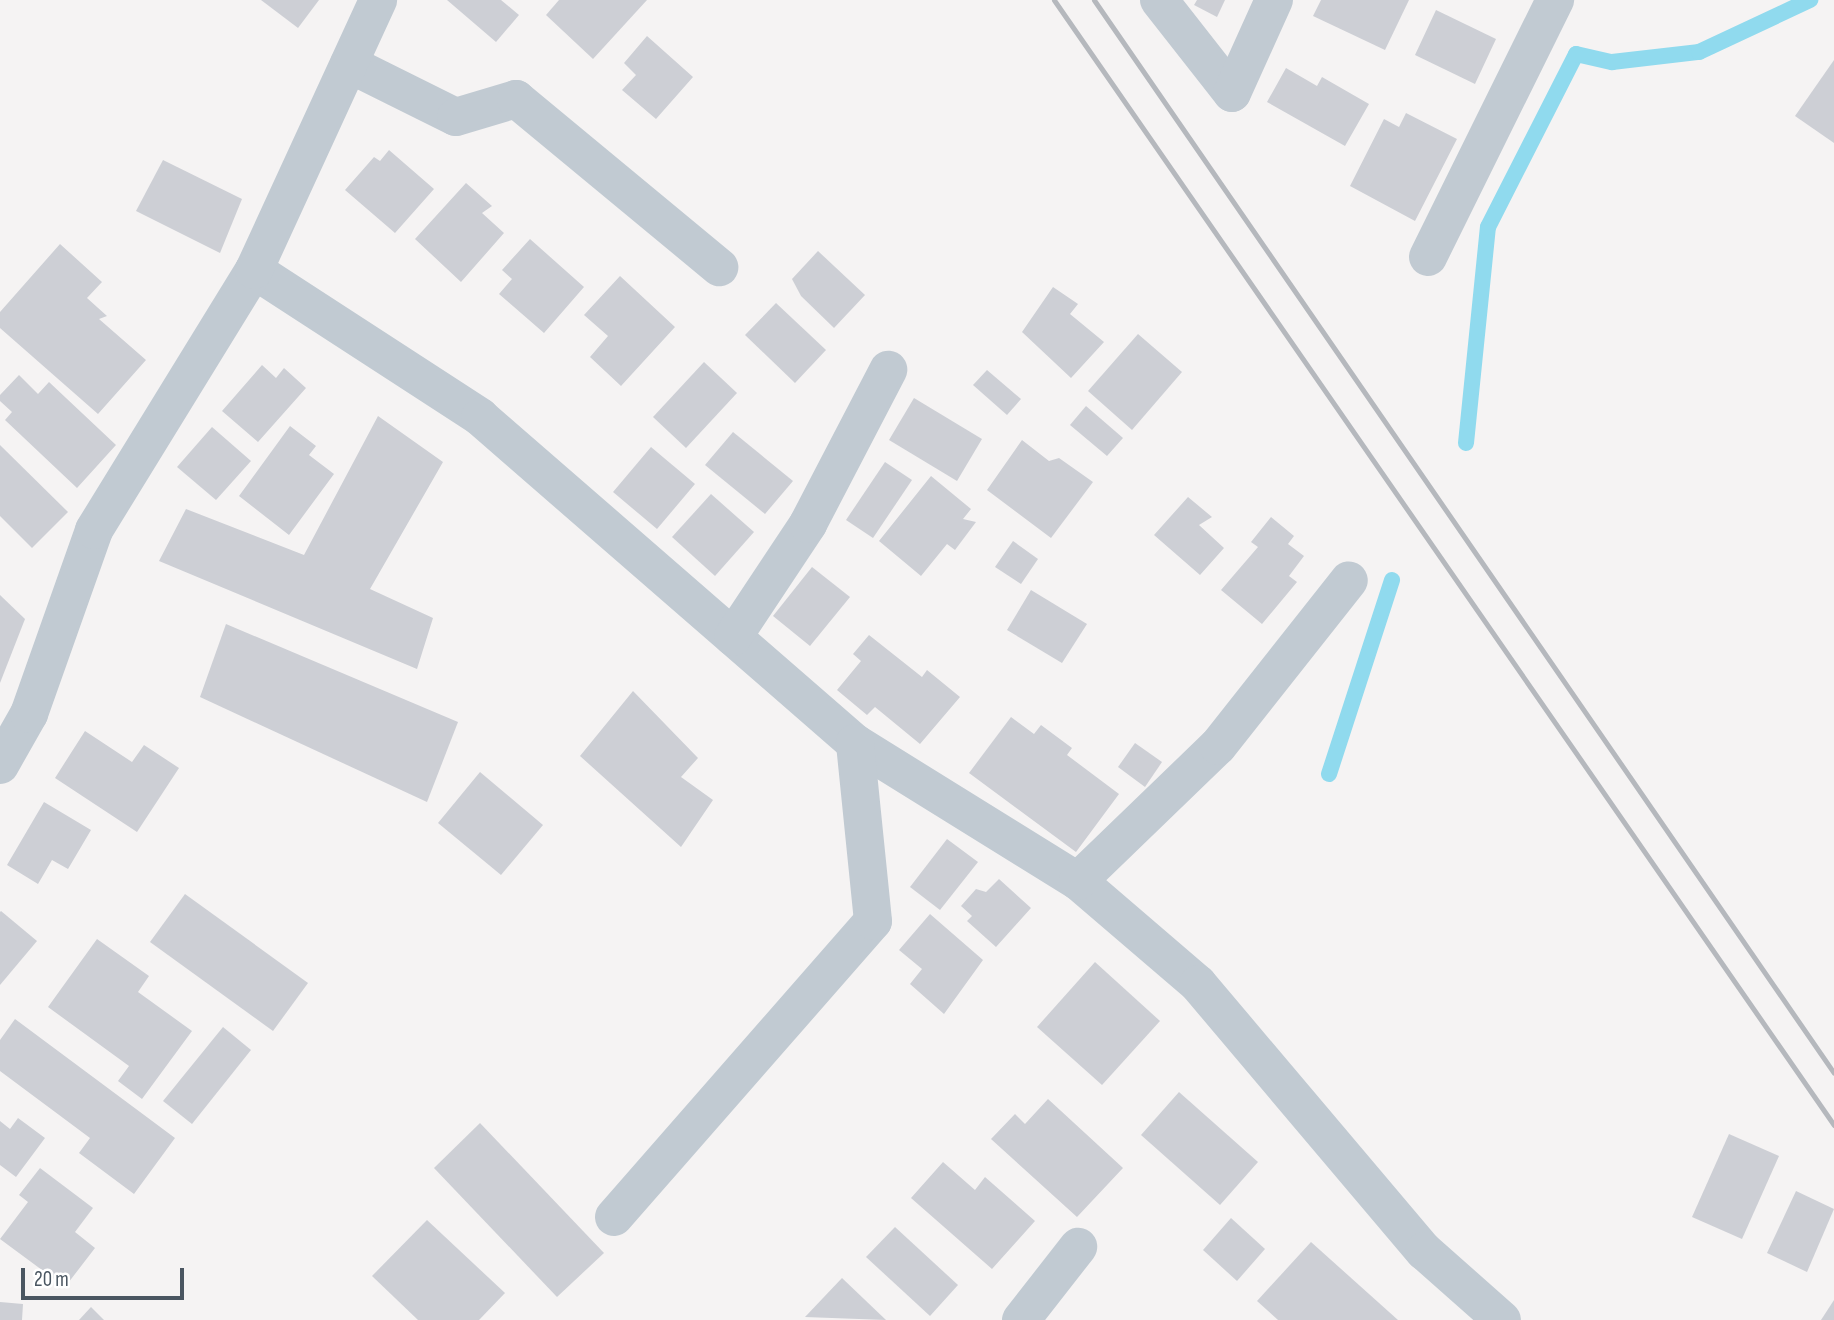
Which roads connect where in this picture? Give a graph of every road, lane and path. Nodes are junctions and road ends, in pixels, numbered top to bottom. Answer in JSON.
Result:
{"nodes":[{"id":1,"x":378,"y":0,"type":"edge"},
{"id":2,"x":1158,"y":0,"type":"edge"},
{"id":3,"x":1274,"y":0,"type":"edge"},
{"id":4,"x":1555,"y":0,"type":"edge"},
{"id":5,"x":349,"y":64,"type":"junction"},
{"id":6,"x":1428,"y":257,"type":"dead end"},
{"id":7,"x":719,"y":267,"type":"dead end"},
{"id":8,"x":254,"y":270,"type":"junction"},
{"id":9,"x":888,"y":370,"type":"dead end"},
{"id":10,"x":1349,"y":580,"type":"dead end"},
{"id":11,"x":733,"y":637,"type":"junction"},
{"id":12,"x":855,"y":743,"type":"junction"},
{"id":13,"x":0,"y":765,"type":"edge"},
{"id":14,"x":1078,"y":881,"type":"junction"},
{"id":15,"x":614,"y":1217,"type":"dead end"},
{"id":16,"x":1078,"y":1247,"type":"dead end"},
{"id":17,"x":1021,"y":1320,"type":"edge"},
{"id":18,"x":1502,"y":1320,"type":"edge"}],
"edges":[{"from":1,"to":5,"type":"street"},
{"from":2,"to":3,"type":"street"},
{"from":4,"to":6,"type":"street"},
{"from":5,"to":7,"type":"street"},
{"from":5,"to":8,"type":"street"},
{"from":8,"to":11,"type":"street"},
{"from":8,"to":13,"type":"street"},
{"from":9,"to":11,"type":"street"},
{"from":10,"to":14,"type":"street"},
{"from":11,"to":12,"type":"street"},
{"from":12,"to":14,"type":"street"},
{"from":12,"to":15,"type":"street"},
{"from":14,"to":18,"type":"street"},
{"from":16,"to":17,"type":"street"}]}
